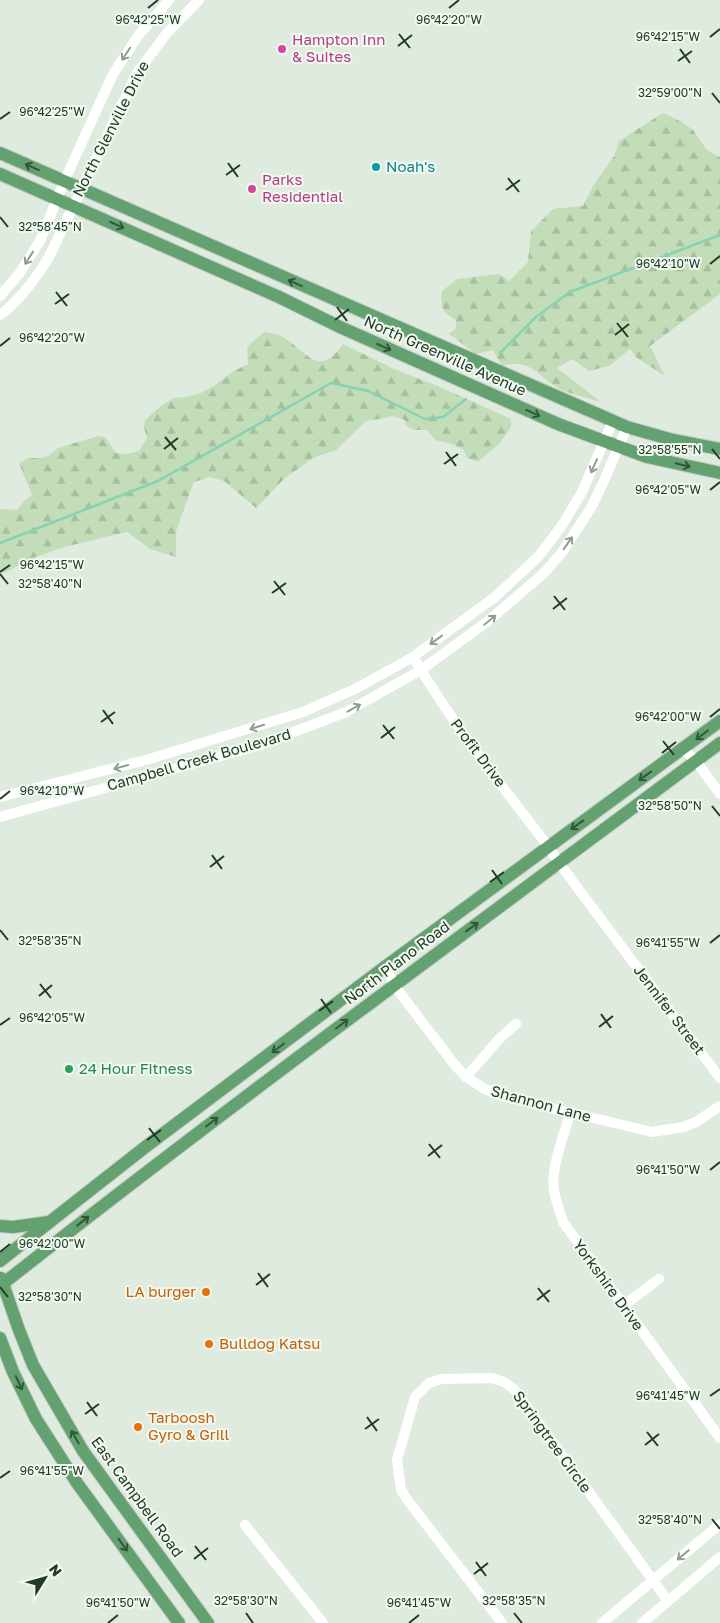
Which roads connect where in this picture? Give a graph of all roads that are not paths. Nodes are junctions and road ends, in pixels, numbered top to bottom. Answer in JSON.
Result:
{"nodes":[{"id":1,"x":169,"y":0,"type":"edge"},
{"id":2,"x":199,"y":0,"type":"edge"},
{"id":3,"x":0,"y":153,"type":"edge"},
{"id":4,"x":0,"y":174,"type":"edge"},
{"id":5,"x":64,"y":182,"type":"junction"},
{"id":6,"x":81,"y":188,"type":"junction"},
{"id":7,"x":57,"y":198,"type":"junction"},
{"id":8,"x":72,"y":205,"type":"junction"},
{"id":9,"x":0,"y":296,"type":"edge"},
{"id":10,"x":0,"y":314,"type":"edge"},
{"id":11,"x":613,"y":421,"type":"junction"},
{"id":12,"x":627,"y":427,"type":"junction"},
{"id":13,"x":604,"y":442,"type":"junction"},
{"id":14,"x":619,"y":448,"type":"junction"},
{"id":15,"x":720,"y":449,"type":"edge"},
{"id":16,"x":720,"y":473,"type":"edge"},
{"id":17,"x":530,"y":565,"type":"junction"},
{"id":18,"x":540,"y":576,"type":"junction"},
{"id":19,"x":413,"y":657,"type":"junction"},
{"id":20,"x":421,"y":670,"type":"junction"},
{"id":21,"x":303,"y":712,"type":"junction"},
{"id":22,"x":720,"y":721,"type":"edge"},
{"id":23,"x":309,"y":726,"type":"junction"},
{"id":24,"x":720,"y":743,"type":"edge"},
{"id":25,"x":683,"y":749,"type":"junction"},
{"id":26,"x":696,"y":761,"type":"junction"},
{"id":27,"x":97,"y":774,"type":"junction"},
{"id":28,"x":101,"y":788,"type":"junction"},
{"id":29,"x":720,"y":794,"type":"edge"},
{"id":30,"x":0,"y":798,"type":"edge"},
{"id":31,"x":0,"y":817,"type":"edge"},
{"id":32,"x":548,"y":846,"type":"junction"},
{"id":33,"x":559,"y":863,"type":"junction"},
{"id":34,"x":386,"y":966,"type":"junction"},
{"id":35,"x":394,"y":985,"type":"junction"},
{"id":36,"x":516,"y":1024,"type":"dead end"},
{"id":37,"x":466,"y":1077,"type":"junction"},
{"id":38,"x":720,"y":1078,"type":"edge"},
{"id":39,"x":720,"y":1106,"type":"edge"},
{"id":40,"x":570,"y":1113,"type":"junction"},
{"id":41,"x":144,"y":1148,"type":"junction"},
{"id":42,"x":152,"y":1168,"type":"junction"},
{"id":43,"x":51,"y":1222,"type":"junction"},
{"id":44,"x":0,"y":1226,"type":"edge"},
{"id":45,"x":0,"y":1261,"type":"edge"},
{"id":46,"x":658,"y":1279,"type":"dead end"},
{"id":47,"x":1,"y":1282,"type":"edge"},
{"id":48,"x":623,"y":1306,"type":"junction"},
{"id":49,"x":1,"y":1343,"type":"edge"},
{"id":50,"x":720,"y":1438,"type":"edge"},
{"id":51,"x":113,"y":1492,"type":"junction"},
{"id":52,"x":94,"y":1506,"type":"junction"},
{"id":53,"x":720,"y":1524,"type":"edge"},
{"id":54,"x":245,"y":1525,"type":"dead end"},
{"id":55,"x":720,"y":1557,"type":"edge"},
{"id":56,"x":653,"y":1581,"type":"junction"},
{"id":57,"x":668,"y":1601,"type":"junction"},
{"id":58,"x":196,"y":1606,"type":"junction"},
{"id":59,"x":178,"y":1622,"type":"edge"},
{"id":60,"x":208,"y":1623,"type":"edge"},
{"id":61,"x":324,"y":1623,"type":"edge"},
{"id":62,"x":502,"y":1623,"type":"edge"},
{"id":63,"x":602,"y":1623,"type":"edge"},
{"id":64,"x":642,"y":1623,"type":"edge"}],
"edges":[{"from":1,"to":5,"type":"street","name":"North Glenville Drive","one_way":true},
{"from":2,"to":6,"type":"street","name":"North Glenville Drive"},
{"from":5,"to":3,"type":"main road","name":"North Greenville Avenue","one_way":true},
{"from":4,"to":7,"type":"main road","name":"North Greenville Avenue"},
{"from":5,"to":6,"type":"main road","name":"North Greenville Avenue"},
{"from":5,"to":7,"type":"street","name":"North Glenville Drive"},
{"from":6,"to":8,"type":"street","name":"North Glenville Drive"},
{"from":11,"to":6,"type":"main road","name":"North Greenville Avenue","one_way":true},
{"from":7,"to":8,"type":"main road","name":"North Greenville Avenue"},
{"from":7,"to":9,"type":"street","name":"North Glenville Drive","one_way":true},
{"from":8,"to":10,"type":"street","name":"North Glenville Drive"},
{"from":8,"to":13,"type":"main road","name":"North Greenville Avenue","one_way":true},
{"from":11,"to":12,"type":"main road","name":"North Greenville Avenue"},
{"from":11,"to":13,"type":"street","name":"Campbell Creek Boulevard"},
{"from":12,"to":14,"type":"street","name":"Campbell Creek Boulevard"},
{"from":12,"to":15,"type":"main road","name":"North Greenville Avenue"},
{"from":13,"to":14,"type":"main road","name":"North Greenville Avenue"},
{"from":13,"to":17,"type":"street","name":"Campbell Creek Boulevard","one_way":true},
{"from":14,"to":16,"type":"main road","name":"North Greenville Avenue","one_way":true},
{"from":18,"to":14,"type":"street","name":"Campbell Creek Boulevard","one_way":true},
{"from":17,"to":18,"type":"street"},
{"from":17,"to":19,"type":"street","name":"Campbell Creek Boulevard","one_way":true},
{"from":20,"to":18,"type":"street","name":"Campbell Creek Boulevard","one_way":true},
{"from":19,"to":20,"type":"street","name":"Profit Drive"},
{"from":19,"to":21,"type":"street","name":"Campbell Creek Boulevard"},
{"from":23,"to":20,"type":"street","name":"Campbell Creek Boulevard","one_way":true},
{"from":20,"to":32,"type":"street","name":"Profit Drive"},
{"from":21,"to":23,"type":"street"},
{"from":21,"to":27,"type":"street","name":"Campbell Creek Boulevard","one_way":true},
{"from":22,"to":25,"type":"main road","name":"North Plano Road","one_way":true},
{"from":23,"to":28,"type":"street","name":"Campbell Creek Boulevard"},
{"from":24,"to":26,"type":"main road","name":"North Plano Road"},
{"from":25,"to":26,"type":"street"},
{"from":25,"to":32,"type":"main road","name":"North Plano Road","one_way":true},
{"from":26,"to":29,"type":"street"},
{"from":26,"to":33,"type":"main road","name":"North Plano Road"},
{"from":27,"to":28,"type":"street"},
{"from":27,"to":30,"type":"street","name":"Campbell Creek Boulevard"},
{"from":28,"to":31,"type":"street","name":"Campbell Creek Boulevard"},
{"from":32,"to":33,"type":"street","name":"Jennifer Street"},
{"from":32,"to":34,"type":"main road","name":"North Plano Road"},
{"from":35,"to":33,"type":"main road","name":"North Plano Road","one_way":true},
{"from":33,"to":38,"type":"street","name":"Jennifer Street"},
{"from":34,"to":35,"type":"street","name":"Shannon Lane"},
{"from":34,"to":41,"type":"main road","name":"North Plano Road","one_way":true},
{"from":35,"to":37,"type":"street","name":"Shannon Lane"},
{"from":42,"to":35,"type":"main road","name":"North Plano Road","one_way":true},
{"from":36,"to":37,"type":"street"},
{"from":37,"to":40,"type":"street","name":"Shannon Lane"},
{"from":39,"to":40,"type":"street","name":"Shannon Lane"},
{"from":40,"to":48,"type":"street","name":"Yorkshire Drive"},
{"from":41,"to":42,"type":"main road"},
{"from":41,"to":43,"type":"main road","name":"North Plano Road"},
{"from":47,"to":42,"type":"main road","name":"North Plano Road","one_way":true},
{"from":43,"to":44,"type":"main road"},
{"from":43,"to":45,"type":"main road","name":"North Plano Road"},
{"from":46,"to":48,"type":"street"},
{"from":51,"to":47,"type":"main road","name":"East Campbell Road","one_way":true},
{"from":48,"to":50,"type":"street","name":"Yorkshire Drive"},
{"from":49,"to":52,"type":"main road","one_way":true},
{"from":51,"to":52,"type":"main road"},
{"from":51,"to":58,"type":"main road","name":"East Campbell Road"},
{"from":52,"to":59,"type":"main road","one_way":true},
{"from":53,"to":56,"type":"street","one_way":true},
{"from":54,"to":61,"type":"street"},
{"from":55,"to":57,"type":"street"},
{"from":56,"to":57,"type":"street","name":"Springtree Circle"},
{"from":56,"to":62,"type":"street","name":"Springtree Circle"},
{"from":56,"to":63,"type":"street"},
{"from":57,"to":64,"type":"street"},
{"from":58,"to":59,"type":"main road"},
{"from":58,"to":60,"type":"main road","name":"East Campbell Road"}]}
